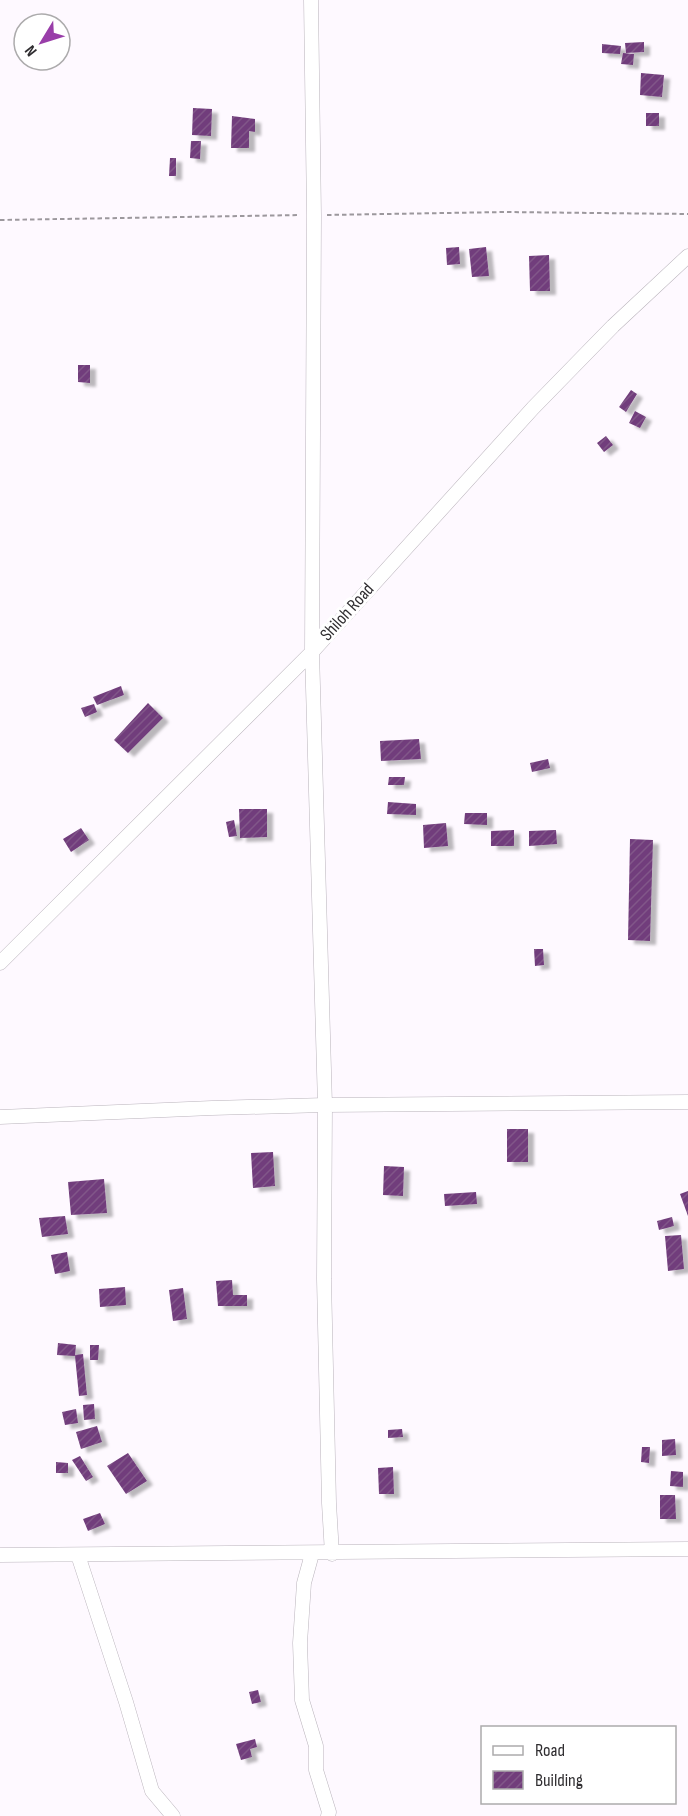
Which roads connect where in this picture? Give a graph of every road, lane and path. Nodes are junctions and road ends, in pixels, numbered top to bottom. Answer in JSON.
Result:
{"nodes":[{"id":1,"x":311,"y":0,"type":"edge"},
{"id":2,"x":688,"y":214,"type":"edge"},
{"id":3,"x":314,"y":215,"type":"junction"},
{"id":4,"x":0,"y":220,"type":"edge"},
{"id":5,"x":688,"y":256,"type":"edge"},
{"id":6,"x":312,"y":652,"type":"junction"},
{"id":7,"x":0,"y":963,"type":"edge"},
{"id":8,"x":688,"y":1102,"type":"edge"},
{"id":9,"x":325,"y":1105,"type":"junction"},
{"id":10,"x":0,"y":1117,"type":"edge"},
{"id":11,"x":688,"y":1549,"type":"edge"},
{"id":12,"x":312,"y":1554,"type":"junction"},
{"id":13,"x":332,"y":1554,"type":"junction"},
{"id":14,"x":0,"y":1555,"type":"edge"},
{"id":15,"x":78,"y":1555,"type":"junction"},
{"id":16,"x":173,"y":1816,"type":"edge"},
{"id":17,"x":328,"y":1816,"type":"edge"}],
"edges":[{"from":1,"to":3,"type":"street"},
{"from":2,"to":3,"type":"path"},
{"from":3,"to":4,"type":"path"},
{"from":3,"to":6,"type":"street"},
{"from":5,"to":6,"type":"street","name":"Shiloh Road"},
{"from":6,"to":7,"type":"street","name":"Shiloh Road"},
{"from":6,"to":9,"type":"street"},
{"from":8,"to":9,"type":"street"},
{"from":9,"to":10,"type":"street"},
{"from":9,"to":13,"type":"street"},
{"from":11,"to":13,"type":"street"},
{"from":12,"to":13,"type":"street"},
{"from":12,"to":15,"type":"street"},
{"from":12,"to":17,"type":"street"},
{"from":14,"to":15,"type":"street"},
{"from":15,"to":16,"type":"street"}]}
